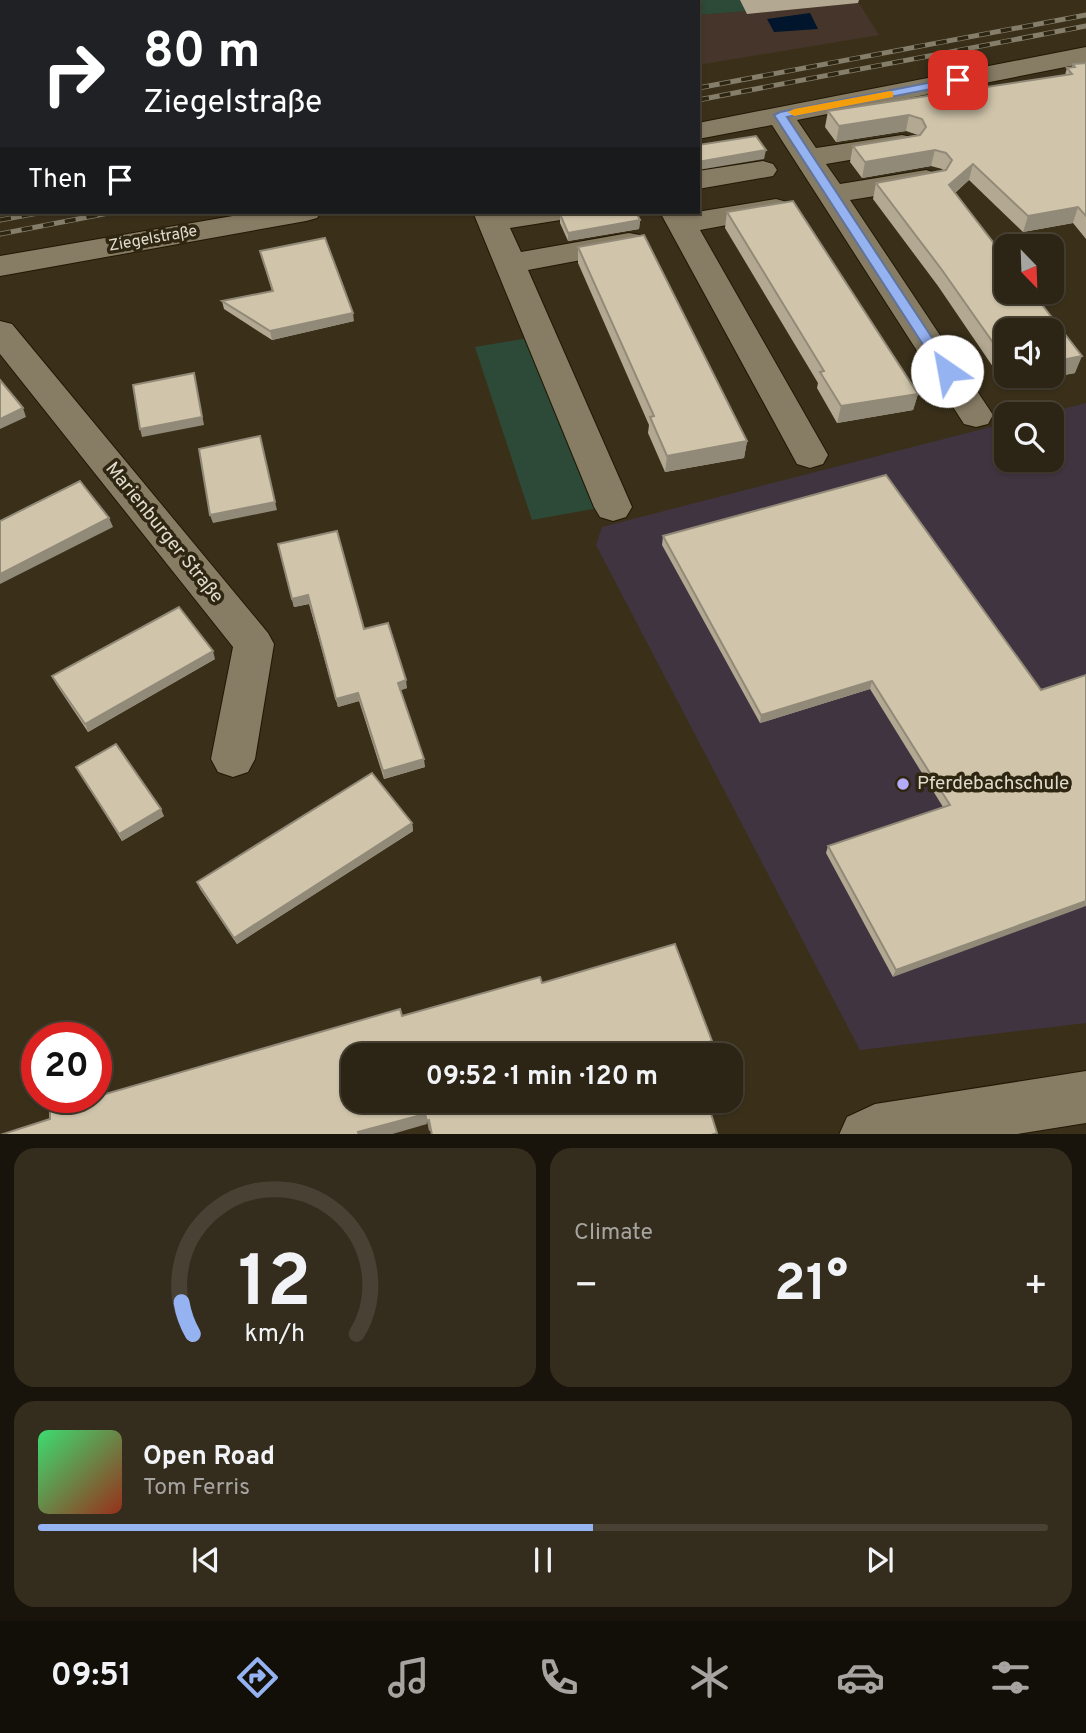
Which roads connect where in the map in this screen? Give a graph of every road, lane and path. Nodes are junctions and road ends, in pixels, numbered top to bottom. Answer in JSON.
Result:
{"nodes":[{"id":1,"x":1086,"y":55,"type":"edge"},
{"id":2,"x":780,"y":115,"type":"junction"},
{"id":3,"x":700,"y":131,"type":"edge"},
{"id":4,"x":906,"y":142,"type":"edge"},
{"id":5,"x":807,"y":158,"type":"junction"},
{"id":6,"x":763,"y":170,"type":"dead end"},
{"id":7,"x":932,"y":178,"type":"edge"},
{"id":8,"x":700,"y":180,"type":"edge"},
{"id":9,"x":831,"y":194,"type":"junction"},
{"id":10,"x":787,"y":207,"type":"edge"},
{"id":11,"x":295,"y":214,"type":"edge"},
{"id":12,"x":533,"y":214,"type":"edge"},
{"id":13,"x":490,"y":217,"type":"edge"},
{"id":14,"x":678,"y":218,"type":"edge"},
{"id":15,"x":642,"y":240,"type":"edge"},
{"id":16,"x":510,"y":264,"type":"junction"},
{"id":17,"x":5,"y":268,"type":"edge"},
{"id":18,"x":0,"y":332,"type":"edge"},
{"id":19,"x":976,"y":415,"type":"dead end"},
{"id":20,"x":810,"y":455,"type":"dead end"},
{"id":21,"x":613,"y":507,"type":"dead end"},
{"id":22,"x":233,"y":759,"type":"dead end"},
{"id":23,"x":1086,"y":1097,"type":"edge"},
{"id":24,"x":867,"y":1134,"type":"edge"}],
"edges":[{"from":1,"to":2,"type":"street"},
{"from":2,"to":3,"type":"street"},
{"from":2,"to":5,"type":"street"},
{"from":4,"to":5,"type":"street"},
{"from":5,"to":9,"type":"street"},
{"from":6,"to":8,"type":"street"},
{"from":7,"to":9,"type":"street"},
{"from":9,"to":19,"type":"street"},
{"from":10,"to":14,"type":"street"},
{"from":11,"to":17,"type":"street","name":"Ziegelstraße"},
{"from":12,"to":13,"type":"street"},
{"from":13,"to":16,"type":"street"},
{"from":14,"to":20,"type":"street"},
{"from":15,"to":16,"type":"street"},
{"from":16,"to":21,"type":"street"},
{"from":18,"to":22,"type":"street","name":"Marienburger Straße"},
{"from":23,"to":24,"type":"street"}]}
